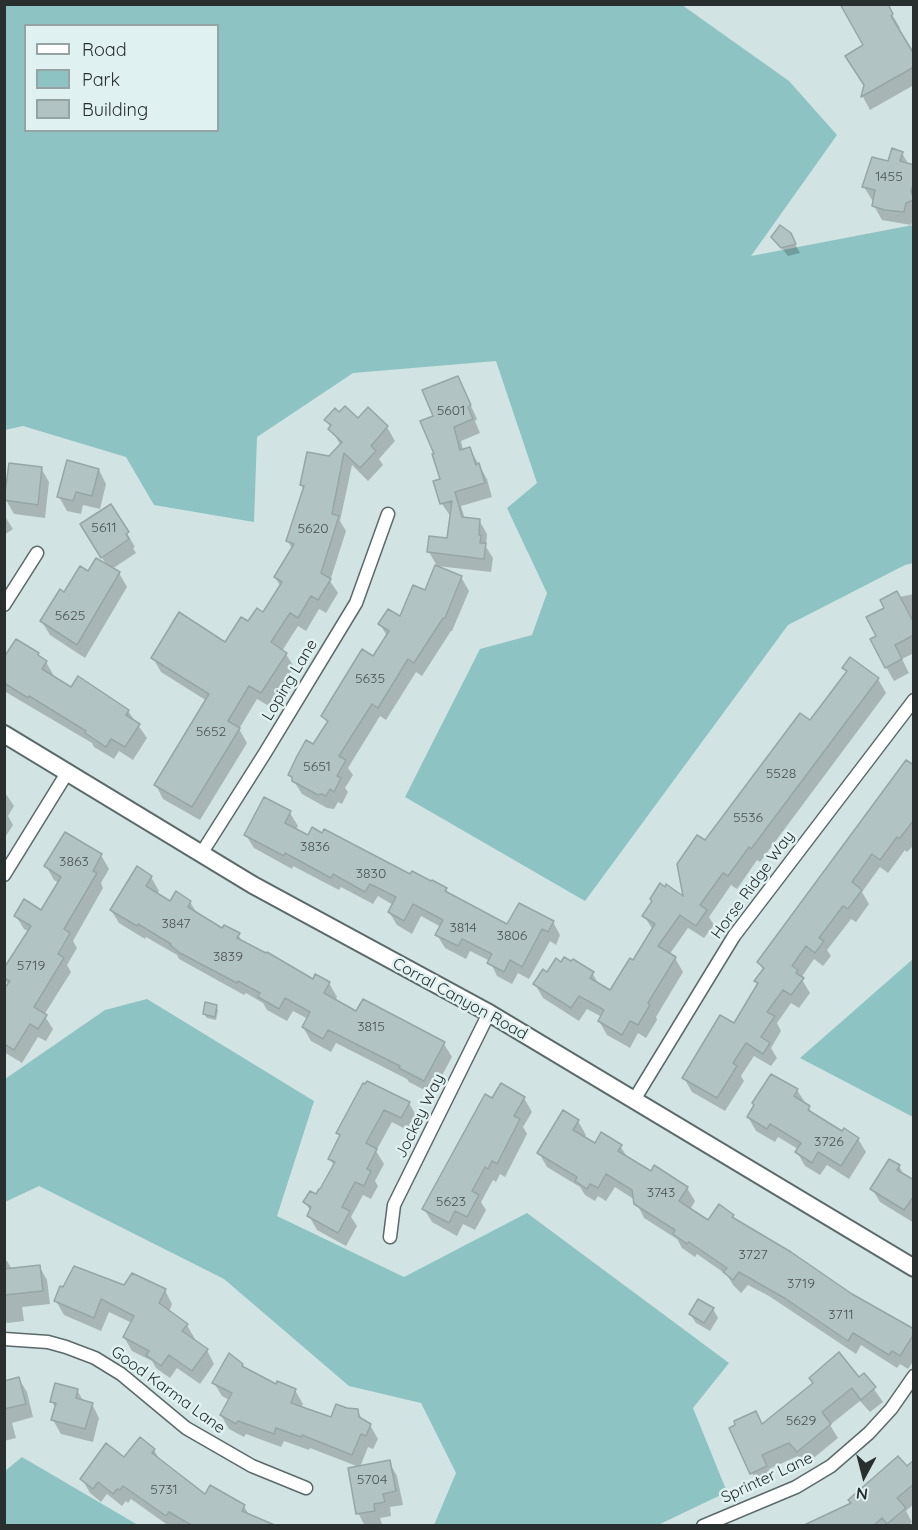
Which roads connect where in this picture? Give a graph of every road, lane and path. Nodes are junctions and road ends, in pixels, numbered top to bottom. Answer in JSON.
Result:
{"nodes":[{"id":1,"x":388,"y":514,"type":"dead end"},
{"id":2,"x":37,"y":553,"type":"dead end"},
{"id":3,"x":4,"y":604,"type":"edge"},
{"id":4,"x":914,"y":700,"type":"edge"},
{"id":5,"x":4,"y":734,"type":"edge"},
{"id":6,"x":67,"y":773,"type":"junction"},
{"id":7,"x":201,"y":854,"type":"junction"},
{"id":8,"x":4,"y":874,"type":"edge"},
{"id":9,"x":489,"y":1013,"type":"junction"},
{"id":10,"x":634,"y":1100,"type":"junction"},
{"id":11,"x":390,"y":1237,"type":"dead end"},
{"id":12,"x":914,"y":1268,"type":"edge"},
{"id":13,"x":4,"y":1340,"type":"edge"},
{"id":14,"x":914,"y":1376,"type":"edge"},
{"id":15,"x":306,"y":1488,"type":"dead end"},
{"id":16,"x":704,"y":1526,"type":"edge"}],
"edges":[{"from":1,"to":7,"type":"street","name":"Loping Lane"},
{"from":2,"to":3,"type":"street"},
{"from":4,"to":10,"type":"street","name":"Horse Ridge Way"},
{"from":5,"to":6,"type":"main road","name":"Corral Canyon Road"},
{"from":6,"to":7,"type":"main road","name":"Corral Canyon Road"},
{"from":6,"to":8,"type":"street"},
{"from":7,"to":9,"type":"main road","name":"Corral Canyon Road"},
{"from":9,"to":10,"type":"main road","name":"Corral Canyon Road"},
{"from":9,"to":11,"type":"street","name":"Jockey Way"},
{"from":10,"to":12,"type":"main road","name":"Corral Canyon Road"},
{"from":13,"to":15,"type":"street","name":"Good Karma Lane"},
{"from":14,"to":16,"type":"street","name":"Sprinter Lane"}]}
